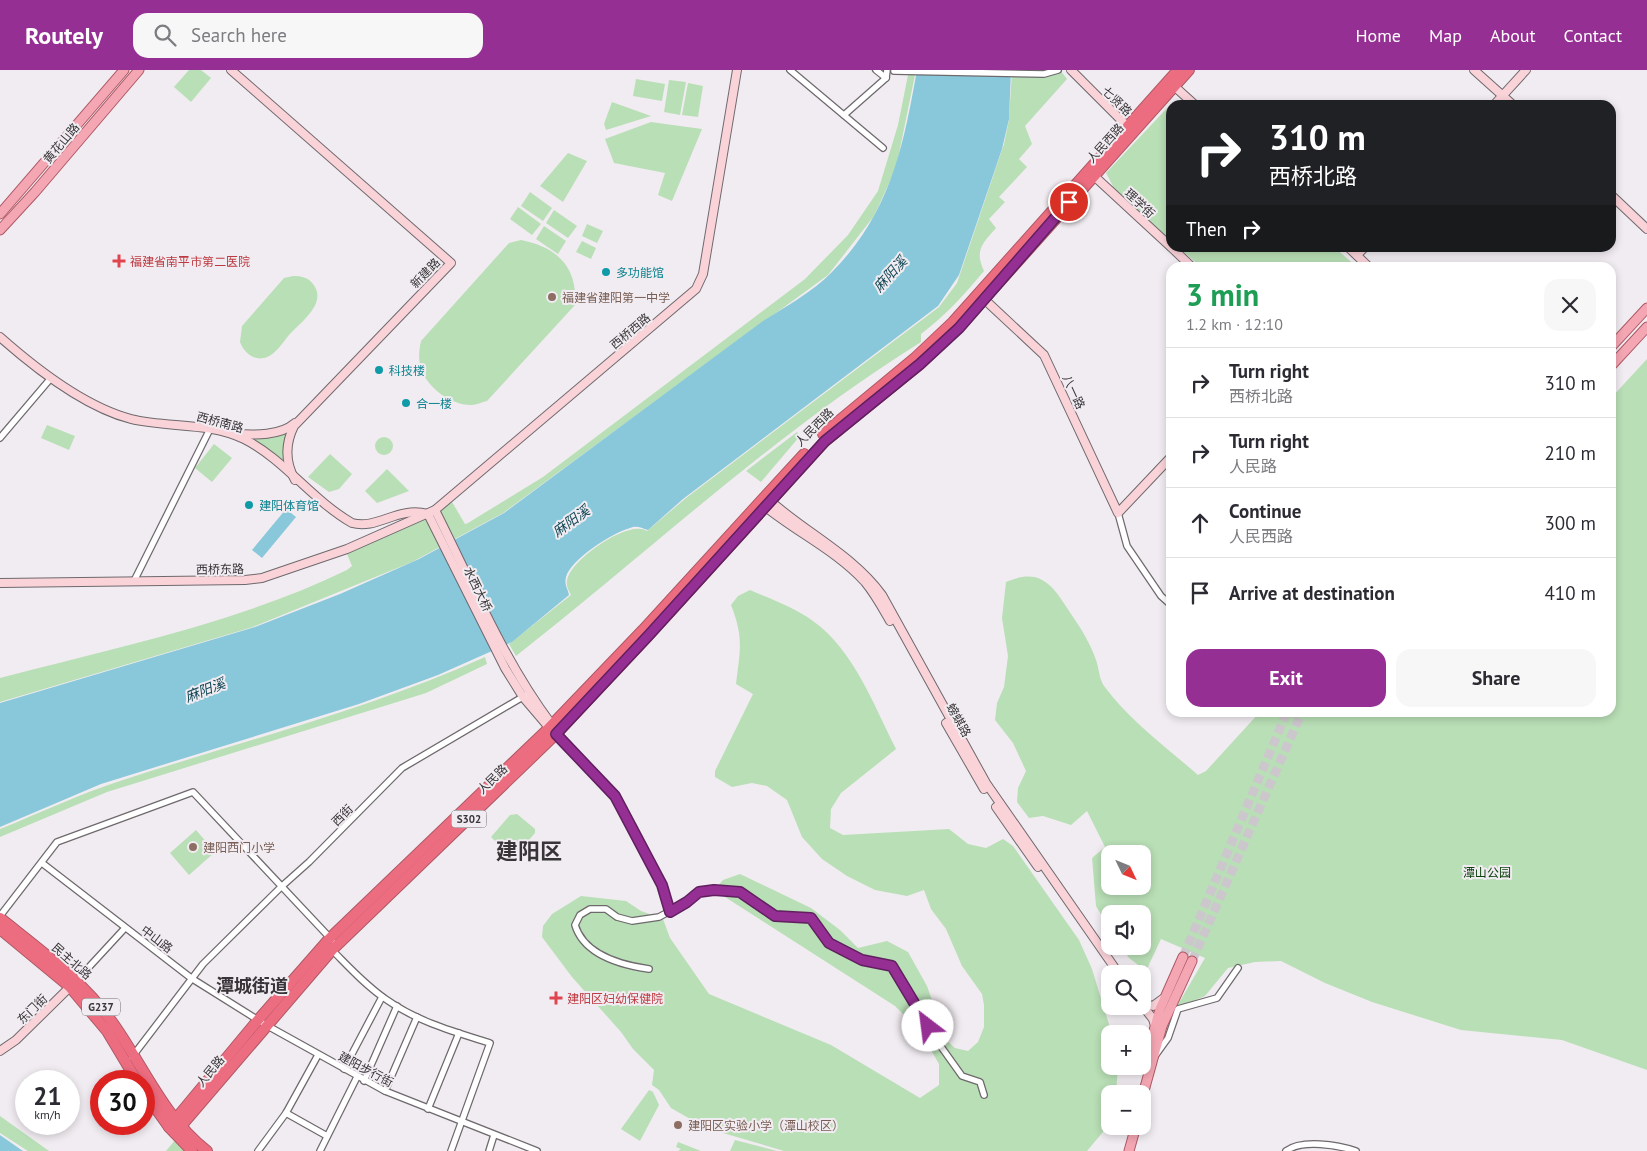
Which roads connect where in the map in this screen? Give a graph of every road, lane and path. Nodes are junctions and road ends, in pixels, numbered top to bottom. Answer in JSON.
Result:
{"nodes":[{"id":1,"x":124,"y":70,"type":"edge"},
{"id":2,"x":139,"y":70,"type":"edge"},
{"id":3,"x":231,"y":70,"type":"edge"},
{"id":4,"x":737,"y":70,"type":"edge"},
{"id":5,"x":790,"y":70,"type":"edge"},
{"id":6,"x":876,"y":70,"type":"edge"},
{"id":7,"x":887,"y":70,"type":"edge"},
{"id":8,"x":1058,"y":70,"type":"edge"},
{"id":9,"x":1071,"y":70,"type":"edge"},
{"id":10,"x":1178,"y":70,"type":"edge"},
{"id":11,"x":1189,"y":70,"type":"edge"},
{"id":12,"x":1474,"y":70,"type":"edge"},
{"id":13,"x":1480,"y":70,"type":"edge"},
{"id":14,"x":1526,"y":70,"type":"edge"},
{"id":15,"x":894,"y":71,"type":"dead end"},
{"id":16,"x":886,"y":78,"type":"junction"},
{"id":17,"x":1174,"y":86,"type":"junction"},
{"id":18,"x":1504,"y":94,"type":"junction"},
{"id":19,"x":1189,"y":100,"type":"edge"},
{"id":20,"x":1499,"y":100,"type":"edge"},
{"id":21,"x":1509,"y":100,"type":"edge"},
{"id":22,"x":1512,"y":100,"type":"edge"},
{"id":23,"x":844,"y":115,"type":"junction"},
{"id":24,"x":1127,"y":126,"type":"junction"},
{"id":25,"x":883,"y":148,"type":"dead end"},
{"id":26,"x":1093,"y":175,"type":"junction"},
{"id":27,"x":1616,"y":194,"type":"edge"},
{"id":28,"x":1616,"y":201,"type":"edge"},
{"id":29,"x":0,"y":214,"type":"edge"},
{"id":30,"x":1647,"y":222,"type":"edge"},
{"id":31,"x":1647,"y":229,"type":"edge"},
{"id":32,"x":0,"y":230,"type":"edge"},
{"id":33,"x":1166,"y":242,"type":"edge"},
{"id":34,"x":1177,"y":252,"type":"edge"},
{"id":35,"x":1354,"y":252,"type":"edge"},
{"id":36,"x":1360,"y":252,"type":"edge"},
{"id":37,"x":1357,"y":255,"type":"junction"},
{"id":38,"x":1187,"y":262,"type":"edge"},
{"id":39,"x":1364,"y":262,"type":"edge"},
{"id":40,"x":984,"y":299,"type":"junction"},
{"id":41,"x":1647,"y":308,"type":"edge"},
{"id":42,"x":1647,"y":327,"type":"edge"},
{"id":43,"x":0,"y":337,"type":"edge"},
{"id":44,"x":1616,"y":341,"type":"edge"},
{"id":45,"x":1616,"y":361,"type":"edge"},
{"id":46,"x":50,"y":378,"type":"junction"},
{"id":47,"x":300,"y":418,"type":"junction"},
{"id":48,"x":210,"y":429,"type":"junction"},
{"id":49,"x":230,"y":433,"type":"junction"},
{"id":50,"x":0,"y":438,"type":"edge"},
{"id":51,"x":1166,"y":462,"type":"edge"},
{"id":52,"x":295,"y":480,"type":"junction"},
{"id":53,"x":766,"y":502,"type":"junction"},
{"id":54,"x":1118,"y":513,"type":"junction"},
{"id":55,"x":434,"y":516,"type":"junction"},
{"id":56,"x":134,"y":581,"type":"junction"},
{"id":57,"x":0,"y":583,"type":"edge"},
{"id":58,"x":1166,"y":601,"type":"edge"},
{"id":59,"x":525,"y":695,"type":"junction"},
{"id":60,"x":552,"y":729,"type":"junction"},
{"id":61,"x":42,"y":863,"type":"junction"},
{"id":62,"x":281,"y":887,"type":"junction"},
{"id":63,"x":670,"y":912,"type":"junction"},
{"id":64,"x":0,"y":917,"type":"edge"},
{"id":65,"x":125,"y":928,"type":"junction"},
{"id":66,"x":0,"y":929,"type":"edge"},
{"id":67,"x":333,"y":944,"type":"junction"},
{"id":68,"x":1183,"y":957,"type":"tunnel mouth"},
{"id":69,"x":1192,"y":961,"type":"tunnel mouth"},
{"id":70,"x":1108,"y":965,"type":"edge"},
{"id":71,"x":1113,"y":965,"type":"edge"},
{"id":72,"x":1238,"y":968,"type":"dead end"},
{"id":73,"x":649,"y":969,"type":"dead end"},
{"id":74,"x":191,"y":978,"type":"junction"},
{"id":75,"x":74,"y":984,"type":"junction"},
{"id":76,"x":382,"y":997,"type":"junction"},
{"id":77,"x":1165,"y":997,"type":"junction"},
{"id":78,"x":1172,"y":1004,"type":"junction"},
{"id":79,"x":396,"y":1006,"type":"junction"},
{"id":80,"x":1151,"y":1006,"type":"edge"},
{"id":81,"x":1151,"y":1013,"type":"edge"},
{"id":82,"x":1158,"y":1014,"type":"junction"},
{"id":83,"x":1146,"y":1015,"type":"edge"},
{"id":84,"x":1150,"y":1015,"type":"edge"},
{"id":85,"x":417,"y":1018,"type":"junction"},
{"id":86,"x":262,"y":1022,"type":"junction"},
{"id":87,"x":1155,"y":1024,"type":"junction"},
{"id":88,"x":458,"y":1033,"type":"junction"},
{"id":89,"x":1152,"y":1050,"type":"junction"},
{"id":90,"x":0,"y":1051,"type":"edge"},
{"id":91,"x":133,"y":1055,"type":"junction"},
{"id":92,"x":318,"y":1055,"type":"junction"},
{"id":93,"x":127,"y":1064,"type":"junction"},
{"id":94,"x":344,"y":1069,"type":"junction"},
{"id":95,"x":131,"y":1070,"type":"edge"},
{"id":96,"x":357,"y":1077,"type":"junction"},
{"id":97,"x":364,"y":1080,"type":"junction"},
{"id":98,"x":1142,"y":1085,"type":"edge"},
{"id":99,"x":1145,"y":1085,"type":"edge"},
{"id":100,"x":385,"y":1091,"type":"junction"},
{"id":101,"x":984,"y":1095,"type":"dead end"},
{"id":102,"x":155,"y":1104,"type":"edge"},
{"id":103,"x":428,"y":1109,"type":"junction"},
{"id":104,"x":286,"y":1113,"type":"junction"},
{"id":105,"x":460,"y":1122,"type":"junction"},
{"id":106,"x":175,"y":1126,"type":"junction"},
{"id":107,"x":494,"y":1135,"type":"junction"},
{"id":108,"x":1130,"y":1135,"type":"edge"},
{"id":109,"x":1133,"y":1135,"type":"edge"},
{"id":110,"x":327,"y":1136,"type":"junction"},
{"id":111,"x":192,"y":1151,"type":"edge"},
{"id":112,"x":207,"y":1151,"type":"edge"},
{"id":113,"x":258,"y":1151,"type":"edge"},
{"id":114,"x":320,"y":1151,"type":"edge"},
{"id":115,"x":451,"y":1151,"type":"edge"},
{"id":116,"x":489,"y":1151,"type":"edge"},
{"id":117,"x":536,"y":1151,"type":"edge"},
{"id":118,"x":1127,"y":1151,"type":"edge"},
{"id":119,"x":1286,"y":1151,"type":"edge"},
{"id":120,"x":1356,"y":1151,"type":"edge"}],
"edges":[{"from":1,"to":29,"type":"main road","name":"黄花山路"},
{"from":2,"to":32,"type":"main road","name":"黄花山路"},
{"from":3,"to":47,"type":"main road","name":"新建路"},
{"from":4,"to":55,"type":"main road","name":"西桥西路"},
{"from":5,"to":23,"type":"street"},
{"from":6,"to":16,"type":"street"},
{"from":7,"to":16,"type":"street"},
{"from":8,"to":15,"type":"street"},
{"from":9,"to":24,"type":"main road","name":"七贤路"},
{"from":10,"to":24,"type":"highway","name":"人民西路","number":"S302"},
{"from":11,"to":17,"type":"highway","name":"人民西路","number":"S302"},
{"from":12,"to":18,"type":"main road"},
{"from":13,"to":18,"type":"main road"},
{"from":14,"to":18,"type":"main road"},
{"from":16,"to":23,"type":"street"},
{"from":17,"to":19,"type":"main road"},
{"from":17,"to":26,"type":"highway","name":"人民西路","number":"S302"},
{"from":18,"to":20,"type":"main road"},
{"from":18,"to":21,"type":"main road"},
{"from":18,"to":22,"type":"main road"},
{"from":23,"to":25,"type":"street"},
{"from":24,"to":53,"type":"highway","name":"人民西路","number":"S302"},
{"from":26,"to":33,"type":"main road","name":"理学街"},
{"from":26,"to":40,"type":"highway","name":"人民西路","number":"S302"},
{"from":27,"to":30,"type":"main road"},
{"from":28,"to":31,"type":"main road"},
{"from":34,"to":38,"type":"main road","name":"理学街"},
{"from":35,"to":37,"type":"main road"},
{"from":36,"to":37,"type":"main road"},
{"from":37,"to":39,"type":"main road"},
{"from":40,"to":53,"type":"highway","name":"人民西路","number":"S302"},
{"from":40,"to":54,"type":"main road","name":"八一路"},
{"from":41,"to":44,"type":"main road"},
{"from":42,"to":45,"type":"main road"},
{"from":43,"to":46,"type":"main road","name":"西桥南路"},
{"from":46,"to":48,"type":"main road","name":"西桥南路"},
{"from":46,"to":50,"type":"street"},
{"from":47,"to":49,"type":"main road"},
{"from":47,"to":52,"type":"main road","name":"新建路"},
{"from":48,"to":49,"type":"main road","name":"西桥南路"},
{"from":48,"to":56,"type":"street"},
{"from":49,"to":52,"type":"main road","name":"西桥南路"},
{"from":51,"to":54,"type":"main road"},
{"from":52,"to":55,"type":"main road","name":"西桥南路"},
{"from":53,"to":60,"type":"highway","name":"人民路","number":"S302"},
{"from":53,"to":70,"type":"main road","name":"螃蜞路"},
{"from":53,"to":71,"type":"main road"},
{"from":54,"to":58,"type":"street"},
{"from":55,"to":56,"type":"main road","name":"西桥东路"},
{"from":55,"to":59,"type":"main road","name":"水西大桥"},
{"from":56,"to":57,"type":"main road","name":"西桥东路"},
{"from":59,"to":60,"type":"main road","name":"水西大桥"},
{"from":59,"to":62,"type":"street","name":"西街"},
{"from":60,"to":63,"type":"street"},
{"from":60,"to":67,"type":"highway","name":"人民路","number":"S302"},
{"from":61,"to":62,"type":"street"},
{"from":61,"to":64,"type":"street"},
{"from":61,"to":65,"type":"street","name":"中山路"},
{"from":62,"to":67,"type":"street"},
{"from":62,"to":74,"type":"street","name":"西街"},
{"from":63,"to":73,"type":"street"},
{"from":63,"to":101,"type":"street"},
{"from":64,"to":75,"type":"highway","name":"民主北路","number":"G237"},
{"from":65,"to":74,"type":"street","name":"中山路"},
{"from":65,"to":75,"type":"street"},
{"from":66,"to":75,"type":"highway","name":"民主北路","number":"G237"},
{"from":67,"to":76,"type":"street"},
{"from":67,"to":86,"type":"highway","name":"人民路","number":"S302"},
{"from":68,"to":77,"type":"main road"},
{"from":69,"to":78,"type":"main road"},
{"from":72,"to":89,"type":"street"},
{"from":74,"to":86,"type":"street","name":"中山路"},
{"from":74,"to":91,"type":"street","name":"西街"},
{"from":75,"to":90,"type":"main road","name":"东门街"},
{"from":75,"to":91,"type":"highway","name":"民主北路","number":"G237"},
{"from":75,"to":93,"type":"highway","name":"民主北路","number":"G237"},
{"from":76,"to":79,"type":"street"},
{"from":76,"to":94,"type":"street"},
{"from":77,"to":80,"type":"main road"},
{"from":77,"to":82,"type":"main road"},
{"from":78,"to":82,"type":"main road"},
{"from":78,"to":89,"type":"main road"},
{"from":79,"to":85,"type":"street"},
{"from":79,"to":97,"type":"street"},
{"from":81,"to":82,"type":"main road"},
{"from":82,"to":87,"type":"main road"},
{"from":83,"to":89,"type":"main road"},
{"from":84,"to":87,"type":"main road"},
{"from":85,"to":88,"type":"street"},
{"from":85,"to":100,"type":"street"},
{"from":86,"to":92,"type":"street","name":"建阳步行街"},
{"from":86,"to":106,"type":"highway","name":"人民路","number":"S302"},
{"from":87,"to":89,"type":"main road"},
{"from":88,"to":103,"type":"street"},
{"from":88,"to":105,"type":"street"},
{"from":89,"to":98,"type":"main road"},
{"from":89,"to":99,"type":"main road"},
{"from":91,"to":93,"type":"street","name":"西街"},
{"from":91,"to":106,"type":"highway","name":"民主北路","number":"G237"},
{"from":92,"to":94,"type":"street","name":"建阳步行街"},
{"from":92,"to":104,"type":"street"},
{"from":93,"to":95,"type":"highway","name":"民主北路","number":"G237"},
{"from":94,"to":96,"type":"street","name":"建阳步行街"},
{"from":96,"to":97,"type":"street","name":"建阳步行街"},
{"from":96,"to":110,"type":"street"},
{"from":97,"to":100,"type":"street","name":"建阳步行街"},
{"from":100,"to":103,"type":"street","name":"建阳步行街"},
{"from":102,"to":106,"type":"highway","name":"民主北路","number":"G237"},
{"from":103,"to":105,"type":"street","name":"建阳步行街"},
{"from":104,"to":110,"type":"street"},
{"from":104,"to":113,"type":"street"},
{"from":105,"to":107,"type":"street"},
{"from":105,"to":115,"type":"street"},
{"from":106,"to":111,"type":"highway","name":"民主北路","number":"G237"},
{"from":106,"to":112,"type":"highway","name":"民主北路","number":"G237"},
{"from":107,"to":116,"type":"street"},
{"from":107,"to":117,"type":"street"},
{"from":108,"to":118,"type":"main road"},
{"from":109,"to":118,"type":"main road"},
{"from":110,"to":114,"type":"street"},
{"from":119,"to":120,"type":"street"}]}
